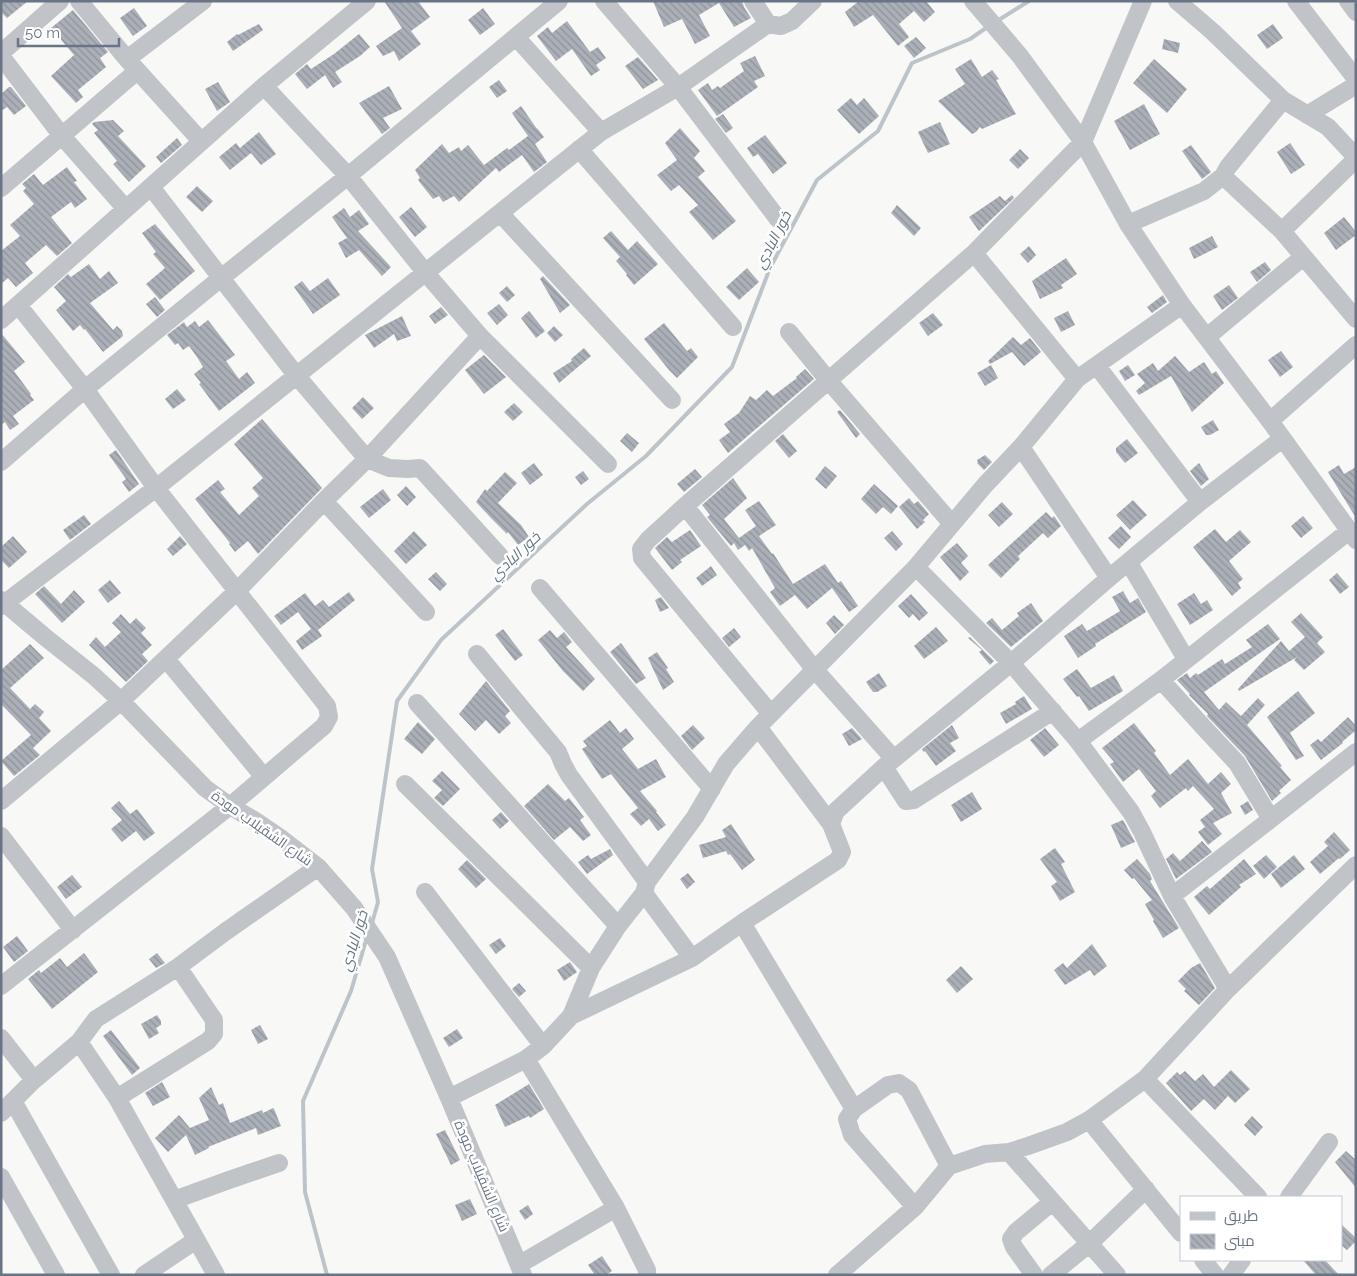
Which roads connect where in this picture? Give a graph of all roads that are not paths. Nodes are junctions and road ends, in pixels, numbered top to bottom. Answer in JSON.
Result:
{"nodes":[{"id":1,"x":60,"y":1,"type":"edge"},
{"id":2,"x":79,"y":1,"type":"edge"},
{"id":3,"x":203,"y":1,"type":"edge"},
{"id":4,"x":367,"y":1,"type":"edge"},
{"id":5,"x":559,"y":1,"type":"edge"},
{"id":6,"x":604,"y":1,"type":"edge"},
{"id":7,"x":753,"y":1,"type":"edge"},
{"id":8,"x":813,"y":1,"type":"edge"},
{"id":9,"x":973,"y":1,"type":"edge"},
{"id":10,"x":1143,"y":1,"type":"edge"},
{"id":11,"x":1177,"y":1,"type":"edge"},
{"id":12,"x":1296,"y":1,"type":"edge"},
{"id":13,"x":1348,"y":1,"type":"edge"},
{"id":14,"x":1356,"y":12,"type":"edge"},
{"id":15,"x":768,"y":24,"type":"junction"},
{"id":16,"x":516,"y":37,"type":"junction"},
{"id":17,"x":1,"y":55,"type":"edge"},
{"id":18,"x":132,"y":65,"type":"junction"},
{"id":19,"x":1356,"y":79,"type":"edge"},
{"id":20,"x":1356,"y":85,"type":"edge"},
{"id":21,"x":264,"y":86,"type":"junction"},
{"id":22,"x":678,"y":87,"type":"junction"},
{"id":23,"x":1283,"y":100,"type":"junction"},
{"id":24,"x":1307,"y":115,"type":"junction"},
{"id":25,"x":601,"y":132,"type":"junction"},
{"id":26,"x":62,"y":136,"type":"junction"},
{"id":27,"x":201,"y":141,"type":"junction"},
{"id":28,"x":1083,"y":142,"type":"junction"},
{"id":29,"x":579,"y":149,"type":"junction"},
{"id":30,"x":1356,"y":158,"type":"edge"},
{"id":31,"x":348,"y":176,"type":"junction"},
{"id":32,"x":1223,"y":176,"type":"junction"},
{"id":33,"x":151,"y":187,"type":"junction"},
{"id":34,"x":1,"y":188,"type":"edge"},
{"id":35,"x":126,"y":209,"type":"junction"},
{"id":36,"x":500,"y":213,"type":"junction"},
{"id":37,"x":778,"y":219,"type":"dead end"},
{"id":38,"x":1128,"y":224,"type":"junction"},
{"id":39,"x":1282,"y":231,"type":"junction"},
{"id":40,"x":974,"y":253,"type":"junction"},
{"id":41,"x":1303,"y":257,"type":"junction"},
{"id":42,"x":425,"y":272,"type":"junction"},
{"id":43,"x":221,"y":278,"type":"junction"},
{"id":44,"x":18,"y":305,"type":"junction"},
{"id":45,"x":1182,"y":305,"type":"junction"},
{"id":46,"x":1356,"y":318,"type":"edge"},
{"id":47,"x":1,"y":320,"type":"edge"},
{"id":48,"x":733,"y":327,"type":"dead end"},
{"id":49,"x":789,"y":332,"type":"dead end"},
{"id":50,"x":480,"y":336,"type":"junction"},
{"id":51,"x":1207,"y":337,"type":"junction"},
{"id":52,"x":1356,"y":345,"type":"edge"},
{"id":53,"x":1098,"y":366,"type":"junction"},
{"id":54,"x":296,"y":375,"type":"junction"},
{"id":55,"x":828,"y":380,"type":"junction"},
{"id":56,"x":1078,"y":380,"type":"junction"},
{"id":57,"x":86,"y":389,"type":"junction"},
{"id":58,"x":672,"y":400,"type":"dead end"},
{"id":59,"x":1270,"y":421,"type":"junction"},
{"id":60,"x":1282,"y":439,"type":"junction"},
{"id":61,"x":1021,"y":447,"type":"junction"},
{"id":62,"x":366,"y":459,"type":"junction"},
{"id":63,"x":1,"y":462,"type":"edge"},
{"id":64,"x":608,"y":464,"type":"dead end"},
{"id":65,"x":156,"y":488,"type":"junction"},
{"id":66,"x":324,"y":501,"type":"junction"},
{"id":67,"x":1200,"y":502,"type":"junction"},
{"id":68,"x":685,"y":506,"type":"junction"},
{"id":69,"x":952,"y":524,"type":"junction"},
{"id":70,"x":1352,"y":536,"type":"edge"},
{"id":71,"x":500,"y":556,"type":"dead end"},
{"id":72,"x":1129,"y":562,"type":"junction"},
{"id":73,"x":916,"y":567,"type":"junction"},
{"id":74,"x":1109,"y":578,"type":"junction"},
{"id":75,"x":540,"y":588,"type":"dead end"},
{"id":76,"x":237,"y":591,"type":"junction"},
{"id":77,"x":2,"y":603,"type":"edge"},
{"id":78,"x":426,"y":612,"type":"dead end"},
{"id":79,"x":477,"y":654,"type":"dead end"},
{"id":80,"x":166,"y":658,"type":"junction"},
{"id":81,"x":1186,"y":659,"type":"junction"},
{"id":82,"x":1012,"y":662,"type":"junction"},
{"id":83,"x":815,"y":670,"type":"junction"},
{"id":84,"x":1160,"y":680,"type":"junction"},
{"id":85,"x":121,"y":701,"type":"junction"},
{"id":86,"x":417,"y":702,"type":"dead end"},
{"id":87,"x":1053,"y":711,"type":"junction"},
{"id":88,"x":771,"y":714,"type":"junction"},
{"id":89,"x":758,"y":727,"type":"junction"},
{"id":90,"x":1078,"y":741,"type":"junction"},
{"id":91,"x":1356,"y":752,"type":"edge"},
{"id":92,"x":889,"y":763,"type":"junction"},
{"id":93,"x":264,"y":778,"type":"junction"},
{"id":94,"x":405,"y":784,"type":"dead end"},
{"id":95,"x":712,"y":789,"type":"junction"},
{"id":96,"x":1,"y":802,"type":"edge"},
{"id":97,"x":230,"y":806,"type":"junction"},
{"id":98,"x":1271,"y":819,"type":"junction"},
{"id":99,"x":831,"y":824,"type":"junction"},
{"id":100,"x":1,"y":836,"type":"edge"},
{"id":101,"x":1356,"y":865,"type":"edge"},
{"id":102,"x":318,"y":867,"type":"junction"},
{"id":103,"x":646,"y":887,"type":"junction"},
{"id":104,"x":424,"y":892,"type":"dead end"},
{"id":105,"x":1172,"y":896,"type":"junction"},
{"id":106,"x":742,"y":923,"type":"junction"},
{"id":107,"x":618,"y":926,"type":"junction"},
{"id":108,"x":72,"y":930,"type":"junction"},
{"id":109,"x":692,"y":958,"type":"junction"},
{"id":110,"x":178,"y":968,"type":"junction"},
{"id":111,"x":591,"y":968,"type":"junction"},
{"id":112,"x":2,"y":985,"type":"edge"},
{"id":113,"x":1228,"y":989,"type":"junction"},
{"id":114,"x":570,"y":1016,"type":"junction"},
{"id":115,"x":1,"y":1038,"type":"edge"},
{"id":116,"x":79,"y":1042,"type":"junction"},
{"id":117,"x":543,"y":1046,"type":"junction"},
{"id":118,"x":526,"y":1059,"type":"junction"},
{"id":119,"x":1145,"y":1079,"type":"junction"},
{"id":120,"x":34,"y":1080,"type":"junction"},
{"id":121,"x":117,"y":1098,"type":"junction"},
{"id":122,"x":449,"y":1098,"type":"junction"},
{"id":123,"x":7,"y":1107,"type":"edge"},
{"id":124,"x":854,"y":1109,"type":"junction"},
{"id":125,"x":1089,"y":1120,"type":"junction"},
{"id":126,"x":1329,"y":1142,"type":"dead end"},
{"id":127,"x":1009,"y":1152,"type":"junction"},
{"id":128,"x":279,"y":1163,"type":"dead end"},
{"id":129,"x":949,"y":1166,"type":"junction"},
{"id":130,"x":1,"y":1177,"type":"edge"},
{"id":131,"x":1146,"y":1189,"type":"junction"},
{"id":132,"x":1257,"y":1196,"type":"edge"},
{"id":133,"x":1290,"y":1196,"type":"edge"},
{"id":134,"x":174,"y":1200,"type":"junction"},
{"id":135,"x":1052,"y":1202,"type":"junction"},
{"id":136,"x":915,"y":1207,"type":"junction"},
{"id":137,"x":616,"y":1208,"type":"junction"},
{"id":138,"x":1180,"y":1231,"type":"edge"},
{"id":139,"x":196,"y":1240,"type":"junction"},
{"id":140,"x":1090,"y":1243,"type":"junction"},
{"id":141,"x":1204,"y":1261,"type":"edge"},
{"id":142,"x":1241,"y":1261,"type":"edge"},
{"id":143,"x":522,"y":1270,"type":"edge"},
{"id":144,"x":56,"y":1275,"type":"edge"},
{"id":145,"x":111,"y":1275,"type":"edge"},
{"id":146,"x":144,"y":1275,"type":"edge"},
{"id":147,"x":216,"y":1275,"type":"edge"},
{"id":148,"x":647,"y":1275,"type":"edge"},
{"id":149,"x":837,"y":1275,"type":"edge"},
{"id":150,"x":1034,"y":1275,"type":"edge"},
{"id":151,"x":1051,"y":1275,"type":"edge"},
{"id":152,"x":1117,"y":1275,"type":"edge"},
{"id":153,"x":1215,"y":1275,"type":"edge"},
{"id":154,"x":1231,"y":1275,"type":"edge"}],
"edges":[{"from":1,"to":17,"type":"street"},
{"from":2,"to":18,"type":"street"},
{"from":3,"to":18,"type":"street"},
{"from":4,"to":21,"type":"street"},
{"from":5,"to":16,"type":"street"},
{"from":6,"to":22,"type":"street"},
{"from":7,"to":15,"type":"street"},
{"from":8,"to":15,"type":"street"},
{"from":9,"to":28,"type":"street"},
{"from":10,"to":28,"type":"street"},
{"from":11,"to":23,"type":"street"},
{"from":12,"to":19,"type":"street"},
{"from":13,"to":14,"type":"street"},
{"from":15,"to":22,"type":"street"},
{"from":16,"to":25,"type":"street"},
{"from":16,"to":31,"type":"street"},
{"from":17,"to":26,"type":"street"},
{"from":18,"to":26,"type":"street"},
{"from":18,"to":27,"type":"street"},
{"from":20,"to":24,"type":"street"},
{"from":21,"to":27,"type":"street"},
{"from":21,"to":31,"type":"street"},
{"from":22,"to":25,"type":"street"},
{"from":22,"to":37,"type":"street"},
{"from":23,"to":24,"type":"street"},
{"from":23,"to":32,"type":"street"},
{"from":24,"to":30,"type":"street"},
{"from":25,"to":29,"type":"street"},
{"from":26,"to":34,"type":"street"},
{"from":26,"to":35,"type":"street"},
{"from":27,"to":33,"type":"street"},
{"from":28,"to":38,"type":"street"},
{"from":28,"to":40,"type":"street"},
{"from":29,"to":36,"type":"street"},
{"from":29,"to":48,"type":"street"},
{"from":30,"to":39,"type":"street"},
{"from":31,"to":42,"type":"street"},
{"from":31,"to":43,"type":"street"},
{"from":32,"to":38,"type":"street"},
{"from":32,"to":39,"type":"street"},
{"from":33,"to":35,"type":"street"},
{"from":33,"to":43,"type":"street"},
{"from":35,"to":44,"type":"street"},
{"from":36,"to":42,"type":"street"},
{"from":36,"to":58,"type":"street"},
{"from":38,"to":45,"type":"street"},
{"from":39,"to":41,"type":"street"},
{"from":40,"to":55,"type":"street"},
{"from":40,"to":56,"type":"street"},
{"from":41,"to":46,"type":"street"},
{"from":41,"to":51,"type":"street"},
{"from":42,"to":50,"type":"street"},
{"from":42,"to":54,"type":"street"},
{"from":43,"to":54,"type":"street"},
{"from":43,"to":57,"type":"street"},
{"from":44,"to":47,"type":"street"},
{"from":44,"to":57,"type":"street"},
{"from":45,"to":51,"type":"street"},
{"from":45,"to":53,"type":"street"},
{"from":49,"to":55,"type":"street"},
{"from":50,"to":62,"type":"street"},
{"from":50,"to":64,"type":"street"},
{"from":51,"to":59,"type":"street"},
{"from":52,"to":59,"type":"street"},
{"from":53,"to":56,"type":"street"},
{"from":53,"to":67,"type":"street"},
{"from":54,"to":62,"type":"street"},
{"from":54,"to":65,"type":"street"},
{"from":55,"to":68,"type":"street"},
{"from":55,"to":69,"type":"street"},
{"from":56,"to":61,"type":"street"},
{"from":57,"to":63,"type":"street"},
{"from":57,"to":65,"type":"street"},
{"from":59,"to":60,"type":"street"},
{"from":60,"to":67,"type":"street"},
{"from":60,"to":70,"type":"street"},
{"from":61,"to":69,"type":"street"},
{"from":61,"to":74,"type":"street"},
{"from":62,"to":66,"type":"street"},
{"from":62,"to":71,"type":"street"},
{"from":65,"to":76,"type":"street"},
{"from":65,"to":77,"type":"street"},
{"from":66,"to":76,"type":"street"},
{"from":66,"to":78,"type":"street"},
{"from":67,"to":72,"type":"street"},
{"from":68,"to":83,"type":"street"},
{"from":68,"to":88,"type":"street"},
{"from":69,"to":73,"type":"street"},
{"from":70,"to":81,"type":"street"},
{"from":72,"to":74,"type":"street"},
{"from":72,"to":81,"type":"street"},
{"from":73,"to":82,"type":"street"},
{"from":73,"to":83,"type":"street"},
{"from":74,"to":82,"type":"street"},
{"from":75,"to":95,"type":"street"},
{"from":76,"to":80,"type":"street"},
{"from":76,"to":93,"type":"street"},
{"from":77,"to":85,"type":"street","name":"شارع الشقيلاب مودة"},
{"from":79,"to":103,"type":"street"},
{"from":80,"to":85,"type":"street"},
{"from":80,"to":93,"type":"street"},
{"from":81,"to":84,"type":"street"},
{"from":82,"to":87,"type":"street"},
{"from":82,"to":92,"type":"street"},
{"from":83,"to":88,"type":"street"},
{"from":83,"to":92,"type":"street"},
{"from":84,"to":90,"type":"street"},
{"from":84,"to":98,"type":"street"},
{"from":85,"to":96,"type":"street"},
{"from":85,"to":97,"type":"street","name":"شارع الشقيلاب مودة"},
{"from":86,"to":107,"type":"street"},
{"from":87,"to":90,"type":"street"},
{"from":87,"to":92,"type":"street"},
{"from":88,"to":89,"type":"street"},
{"from":89,"to":95,"type":"street"},
{"from":89,"to":99,"type":"street"},
{"from":90,"to":105,"type":"street"},
{"from":91,"to":98,"type":"street"},
{"from":92,"to":99,"type":"street"},
{"from":93,"to":97,"type":"street"},
{"from":94,"to":111,"type":"street"},
{"from":95,"to":103,"type":"street"},
{"from":97,"to":102,"type":"street","name":"شارع الشقيلاب مودة"},
{"from":97,"to":108,"type":"street"},
{"from":98,"to":105,"type":"street"},
{"from":99,"to":106,"type":"street"},
{"from":100,"to":108,"type":"street"},
{"from":101,"to":113,"type":"street"},
{"from":102,"to":110,"type":"street"},
{"from":102,"to":122,"type":"street","name":"شارع الشقيلاب مودة"},
{"from":103,"to":107,"type":"street"},
{"from":103,"to":109,"type":"street"},
{"from":104,"to":117,"type":"street"},
{"from":105,"to":113,"type":"street"},
{"from":106,"to":109,"type":"street"},
{"from":106,"to":124,"type":"street"},
{"from":107,"to":111,"type":"street"},
{"from":108,"to":112,"type":"street"},
{"from":109,"to":114,"type":"street"},
{"from":110,"to":116,"type":"street"},
{"from":110,"to":121,"type":"street"},
{"from":111,"to":114,"type":"street"},
{"from":113,"to":119,"type":"street"},
{"from":114,"to":117,"type":"street"},
{"from":115,"to":120,"type":"street"},
{"from":116,"to":120,"type":"street"},
{"from":116,"to":121,"type":"street"},
{"from":117,"to":118,"type":"street"},
{"from":118,"to":122,"type":"street"},
{"from":118,"to":137,"type":"street"},
{"from":119,"to":125,"type":"street"},
{"from":119,"to":132,"type":"street"},
{"from":120,"to":123,"type":"street"},
{"from":121,"to":134,"type":"street"},
{"from":122,"to":143,"type":"street","name":"شارع الشقيلاب مودة"},
{"from":123,"to":145,"type":"street"},
{"from":124,"to":129,"type":"street"},
{"from":124,"to":136,"type":"street"},
{"from":125,"to":127,"type":"street"},
{"from":125,"to":131,"type":"street"},
{"from":126,"to":133,"type":"street"},
{"from":127,"to":129,"type":"street"},
{"from":127,"to":135,"type":"street"},
{"from":128,"to":134,"type":"street"},
{"from":129,"to":136,"type":"street"},
{"from":130,"to":144,"type":"street"},
{"from":131,"to":138,"type":"street"},
{"from":131,"to":140,"type":"street"},
{"from":134,"to":139,"type":"street"},
{"from":135,"to":140,"type":"street"},
{"from":135,"to":150,"type":"street"},
{"from":136,"to":149,"type":"street"},
{"from":137,"to":143,"type":"street"},
{"from":137,"to":148,"type":"street"},
{"from":139,"to":146,"type":"street"},
{"from":139,"to":147,"type":"street"},
{"from":140,"to":151,"type":"street"},
{"from":140,"to":152,"type":"street"},
{"from":141,"to":153,"type":"street"},
{"from":142,"to":154,"type":"street"}]}
